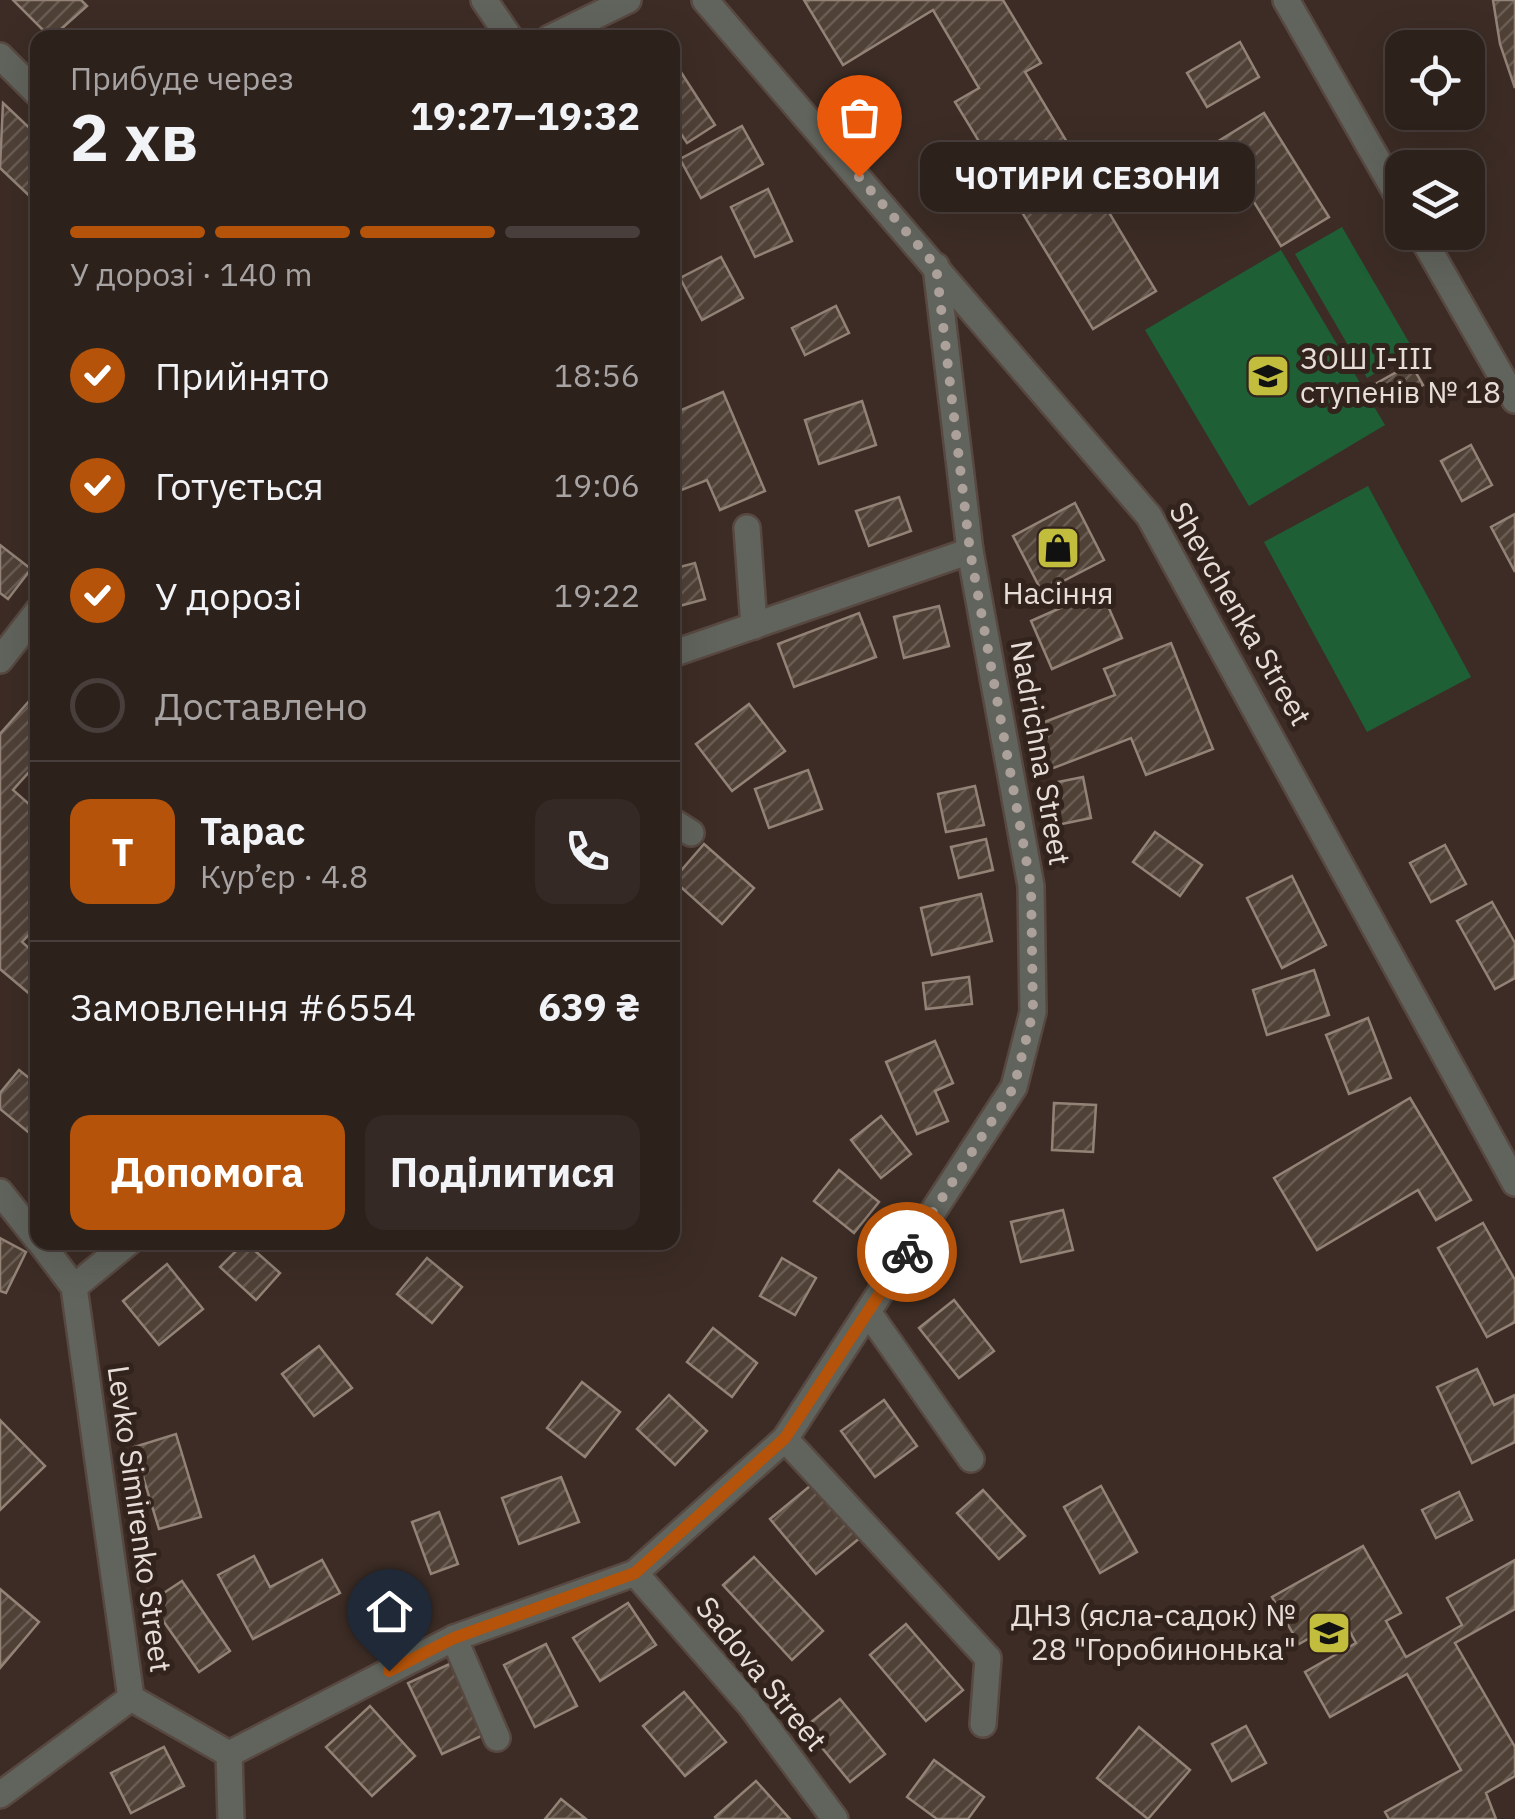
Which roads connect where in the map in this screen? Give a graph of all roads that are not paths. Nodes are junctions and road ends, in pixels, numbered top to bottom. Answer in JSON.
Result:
{"nodes":[{"id":1,"x":484,"y":0,"type":"edge"},
{"id":2,"x":628,"y":0,"type":"edge"},
{"id":3,"x":705,"y":0,"type":"edge"},
{"id":4,"x":1286,"y":0,"type":"edge"},
{"id":5,"x":505,"y":30,"type":"edge"},
{"id":6,"x":566,"y":30,"type":"edge"},
{"id":7,"x":0,"y":56,"type":"edge"},
{"id":8,"x":30,"y":86,"type":"edge"},
{"id":9,"x":1385,"y":173,"type":"edge"},
{"id":10,"x":1429,"y":250,"type":"edge"},
{"id":11,"x":936,"y":266,"type":"junction"},
{"id":12,"x":1515,"y":400,"type":"edge"},
{"id":13,"x":747,"y":528,"type":"dead end"},
{"id":14,"x":970,"y":551,"type":"junction"},
{"id":15,"x":30,"y":621,"type":"edge"},
{"id":16,"x":754,"y":626,"type":"junction"},
{"id":17,"x":680,"y":651,"type":"edge"},
{"id":18,"x":0,"y":660,"type":"edge"},
{"id":19,"x":1515,"y":1183,"type":"edge"},
{"id":20,"x":0,"y":1192,"type":"edge"},
{"id":21,"x":30,"y":1231,"type":"edge"},
{"id":22,"x":45,"y":1250,"type":"edge"},
{"id":23,"x":119,"y":1250,"type":"edge"},
{"id":24,"x":74,"y":1286,"type":"junction"},
{"id":25,"x":868,"y":1312,"type":"junction"},
{"id":26,"x":785,"y":1438,"type":"junction"},
{"id":27,"x":971,"y":1458,"type":"dead end"},
{"id":28,"x":635,"y":1573,"type":"junction"},
{"id":29,"x":454,"y":1638,"type":"junction"},
{"id":30,"x":130,"y":1698,"type":"junction"},
{"id":31,"x":983,"y":1724,"type":"dead end"},
{"id":32,"x":497,"y":1738,"type":"dead end"},
{"id":33,"x":229,"y":1754,"type":"junction"},
{"id":34,"x":0,"y":1795,"type":"edge"},
{"id":35,"x":231,"y":1819,"type":"edge"},
{"id":36,"x":834,"y":1819,"type":"edge"}],
"edges":[{"from":1,"to":5,"type":"street"},
{"from":2,"to":6,"type":"street"},
{"from":3,"to":11,"type":"street","name":"Shevchenka Street"},
{"from":4,"to":9,"type":"street"},
{"from":7,"to":8,"type":"street"},
{"from":10,"to":12,"type":"street"},
{"from":11,"to":14,"type":"street","name":"Nadrichna Street"},
{"from":11,"to":19,"type":"street","name":"Shevchenka Street"},
{"from":13,"to":16,"type":"street"},
{"from":14,"to":16,"type":"street"},
{"from":14,"to":25,"type":"street","name":"Nadrichna Street"},
{"from":15,"to":18,"type":"street"},
{"from":16,"to":17,"type":"street"},
{"from":20,"to":21,"type":"street","name":"Levko Simirenko Street"},
{"from":22,"to":24,"type":"street","name":"Levko Simirenko Street"},
{"from":23,"to":24,"type":"street"},
{"from":24,"to":30,"type":"street","name":"Levko Simirenko Street"},
{"from":25,"to":26,"type":"street","name":"Nadrichna Street"},
{"from":25,"to":27,"type":"street"},
{"from":26,"to":28,"type":"street","name":"Nadrichna Street"},
{"from":26,"to":31,"type":"street"},
{"from":28,"to":29,"type":"street","name":"Nadrichna Street"},
{"from":28,"to":36,"type":"street","name":"Sadova Street"},
{"from":29,"to":32,"type":"street"},
{"from":29,"to":33,"type":"street","name":"Nadrichna Street"},
{"from":30,"to":33,"type":"street","name":"Levko Simirenko Street"},
{"from":30,"to":34,"type":"street"},
{"from":33,"to":35,"type":"street"}]}
